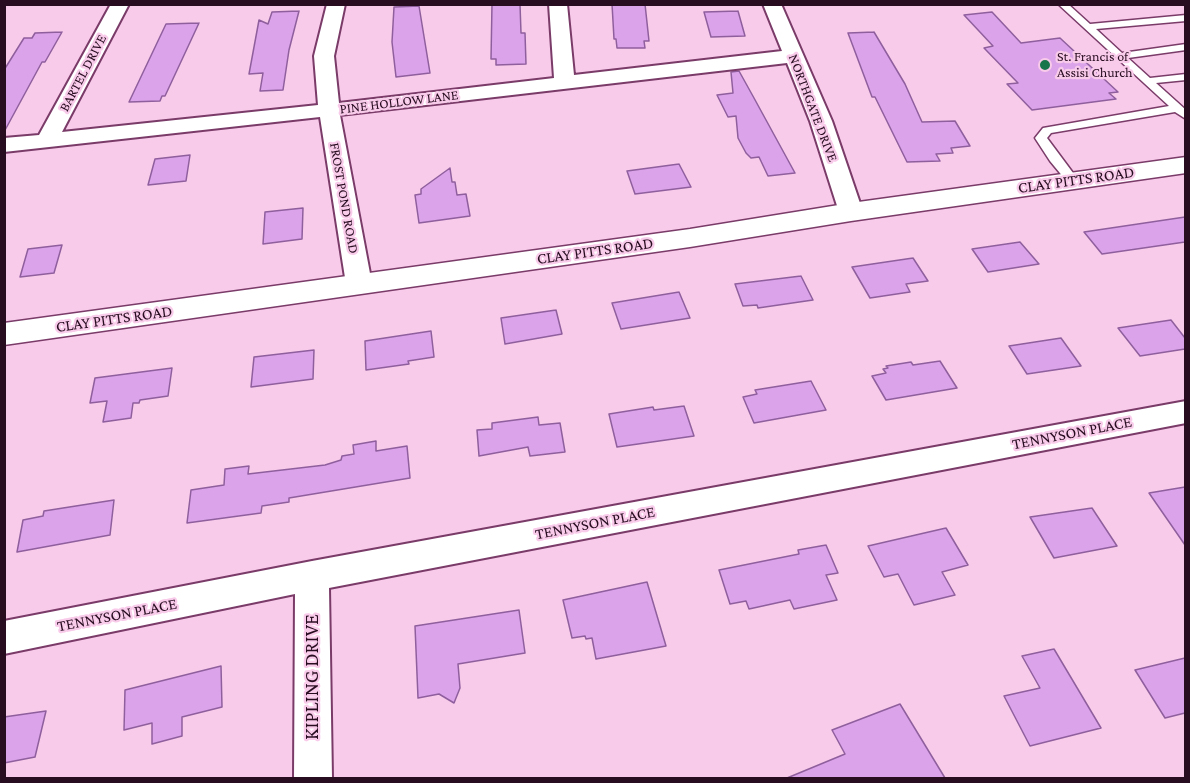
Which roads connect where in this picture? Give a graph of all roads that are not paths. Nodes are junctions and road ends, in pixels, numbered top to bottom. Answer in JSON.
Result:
{"nodes":[{"id":1,"x":120,"y":4,"type":"edge"},
{"id":2,"x":336,"y":4,"type":"edge"},
{"id":3,"x":558,"y":4,"type":"edge"},
{"id":4,"x":772,"y":4,"type":"edge"},
{"id":5,"x":1062,"y":4,"type":"edge"},
{"id":6,"x":1185,"y":18,"type":"edge"},
{"id":7,"x":1087,"y":27,"type":"junction"},
{"id":8,"x":1185,"y":47,"type":"edge"},
{"id":9,"x":793,"y":56,"type":"junction"},
{"id":10,"x":1119,"y":56,"type":"junction"},
{"id":11,"x":1185,"y":77,"type":"edge"},
{"id":12,"x":564,"y":81,"type":"junction"},
{"id":13,"x":1148,"y":81,"type":"junction"},
{"id":14,"x":329,"y":110,"type":"junction"},
{"id":15,"x":1181,"y":112,"type":"edge"},
{"id":16,"x":46,"y":141,"type":"junction"},
{"id":17,"x":4,"y":145,"type":"edge"},
{"id":18,"x":1185,"y":165,"type":"edge"},
{"id":19,"x":1073,"y":181,"type":"junction"},
{"id":20,"x":851,"y":212,"type":"junction"},
{"id":21,"x":359,"y":284,"type":"junction"},
{"id":22,"x":4,"y":334,"type":"edge"},
{"id":23,"x":1185,"y":412,"type":"edge"},
{"id":24,"x":312,"y":576,"type":"junction"},
{"id":25,"x":4,"y":638,"type":"edge"},
{"id":26,"x":313,"y":778,"type":"edge"}],
"edges":[{"from":1,"to":16,"type":"street","name":"BARTEL DRIVE"},
{"from":2,"to":14,"type":"street","name":"FROST POND ROAD"},
{"from":3,"to":12,"type":"street"},
{"from":4,"to":9,"type":"street","name":"NORTHGATE DRIVE"},
{"from":5,"to":7,"type":"lane"},
{"from":6,"to":7,"type":"lane"},
{"from":7,"to":10,"type":"lane"},
{"from":8,"to":10,"type":"lane"},
{"from":9,"to":12,"type":"street","name":"PINE HOLLOW LANE"},
{"from":9,"to":20,"type":"street","name":"NORTHGATE DRIVE"},
{"from":10,"to":13,"type":"lane"},
{"from":11,"to":13,"type":"lane"},
{"from":12,"to":14,"type":"street","name":"PINE HOLLOW LANE"},
{"from":13,"to":15,"type":"lane"},
{"from":14,"to":16,"type":"street","name":"PINE HOLLOW LANE"},
{"from":14,"to":21,"type":"street","name":"FROST POND ROAD"},
{"from":15,"to":19,"type":"lane"},
{"from":16,"to":17,"type":"street","name":"PINE HOLLOW LANE"},
{"from":18,"to":19,"type":"street","name":"CLAY PITTS ROAD"},
{"from":19,"to":20,"type":"street","name":"CLAY PITTS ROAD"},
{"from":20,"to":21,"type":"street","name":"CLAY PITTS ROAD"},
{"from":21,"to":22,"type":"street","name":"CLAY PITTS ROAD"},
{"from":23,"to":24,"type":"street","name":"TENNYSON PLACE"},
{"from":24,"to":25,"type":"street","name":"TENNYSON PLACE"},
{"from":24,"to":26,"type":"street","name":"KIPLING DRIVE"}]}
